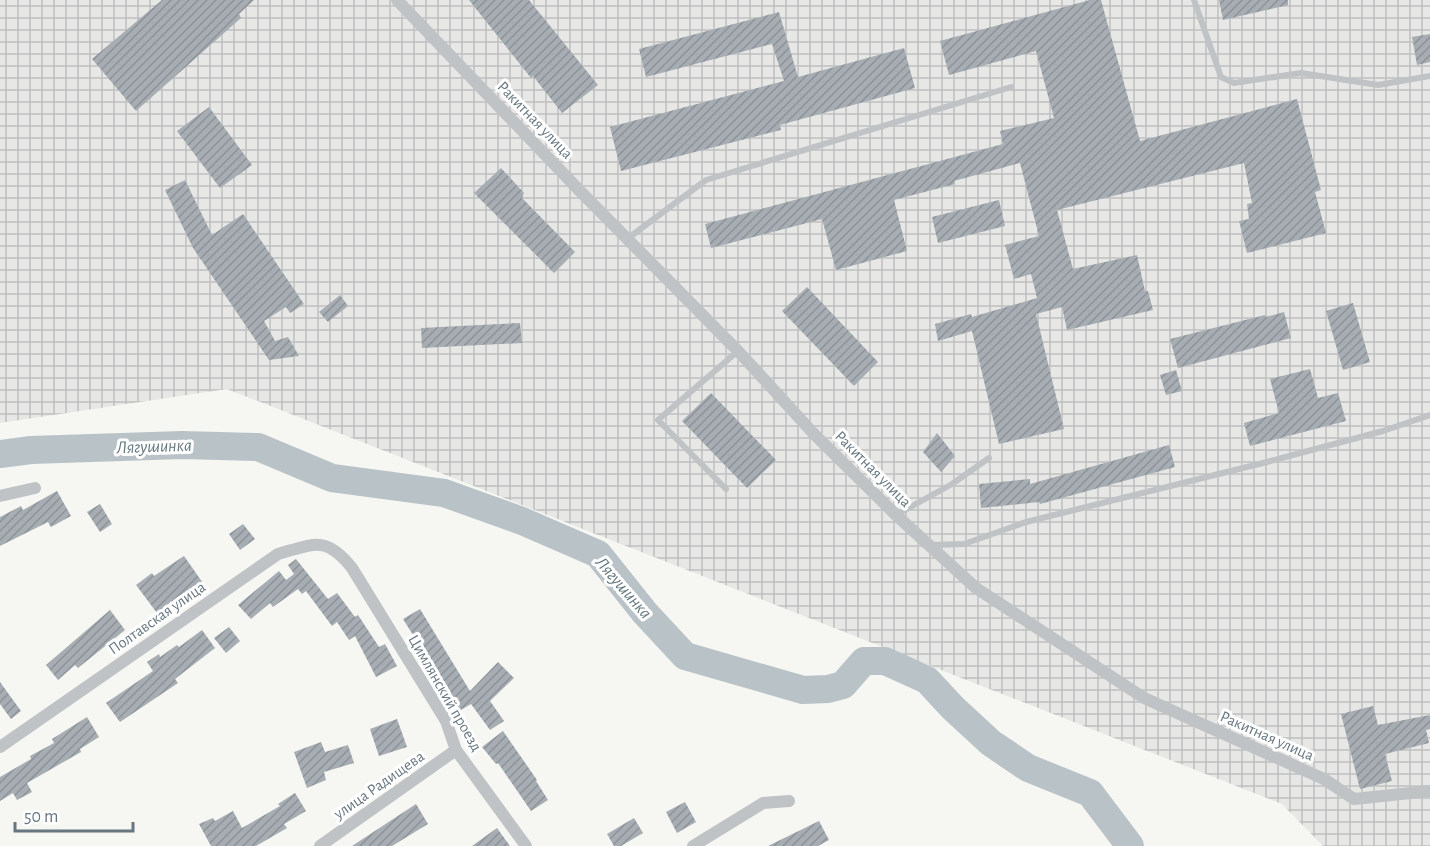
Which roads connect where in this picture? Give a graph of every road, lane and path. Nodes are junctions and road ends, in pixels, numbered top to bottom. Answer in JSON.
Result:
{"nodes":[{"id":1,"x":397,"y":0,"type":"edge"},
{"id":2,"x":1194,"y":0,"type":"edge"},
{"id":3,"x":1430,"y":76,"type":"edge"},
{"id":4,"x":1011,"y":87,"type":"dead end"},
{"id":5,"x":627,"y":239,"type":"junction"},
{"id":6,"x":738,"y":351,"type":"junction"},
{"id":7,"x":1430,"y":415,"type":"edge"},
{"id":8,"x":989,"y":458,"type":"dead end"},
{"id":9,"x":35,"y":488,"type":"dead end"},
{"id":10,"x":726,"y":489,"type":"dead end"},
{"id":11,"x":0,"y":496,"type":"edge"},
{"id":12,"x":896,"y":515,"type":"junction"},
{"id":13,"x":928,"y":545,"type":"junction"},
{"id":14,"x":341,"y":554,"type":"joint"},
{"id":15,"x":0,"y":747,"type":"edge"},
{"id":16,"x":456,"y":750,"type":"junction"},
{"id":17,"x":1430,"y":791,"type":"edge"},
{"id":18,"x":789,"y":801,"type":"dead end"},
{"id":19,"x":320,"y":846,"type":"edge"},
{"id":20,"x":526,"y":846,"type":"edge"},
{"id":21,"x":693,"y":846,"type":"edge"}],
"edges":[{"from":1,"to":5,"type":"street","name":"Ракитная улица"},
{"from":2,"to":3,"type":"lane"},
{"from":4,"to":5,"type":"lane"},
{"from":5,"to":6,"type":"street","name":"Ракитная улица"},
{"from":6,"to":10,"type":"lane"},
{"from":6,"to":12,"type":"street","name":"Ракитная улица"},
{"from":7,"to":13,"type":"lane"},
{"from":8,"to":12,"type":"lane"},
{"from":9,"to":11,"type":"street"},
{"from":12,"to":13,"type":"street","name":"Ракитная улица"},
{"from":13,"to":17,"type":"street","name":"Ракитная улица"},
{"from":14,"to":15,"type":"street","name":"Полтавская улица"},
{"from":14,"to":16,"type":"street","name":"Цимлянский проезд"},
{"from":16,"to":19,"type":"street","name":"улица Радищева"},
{"from":16,"to":20,"type":"street","name":"Цимлянский проезд"},
{"from":18,"to":21,"type":"street"}]}
